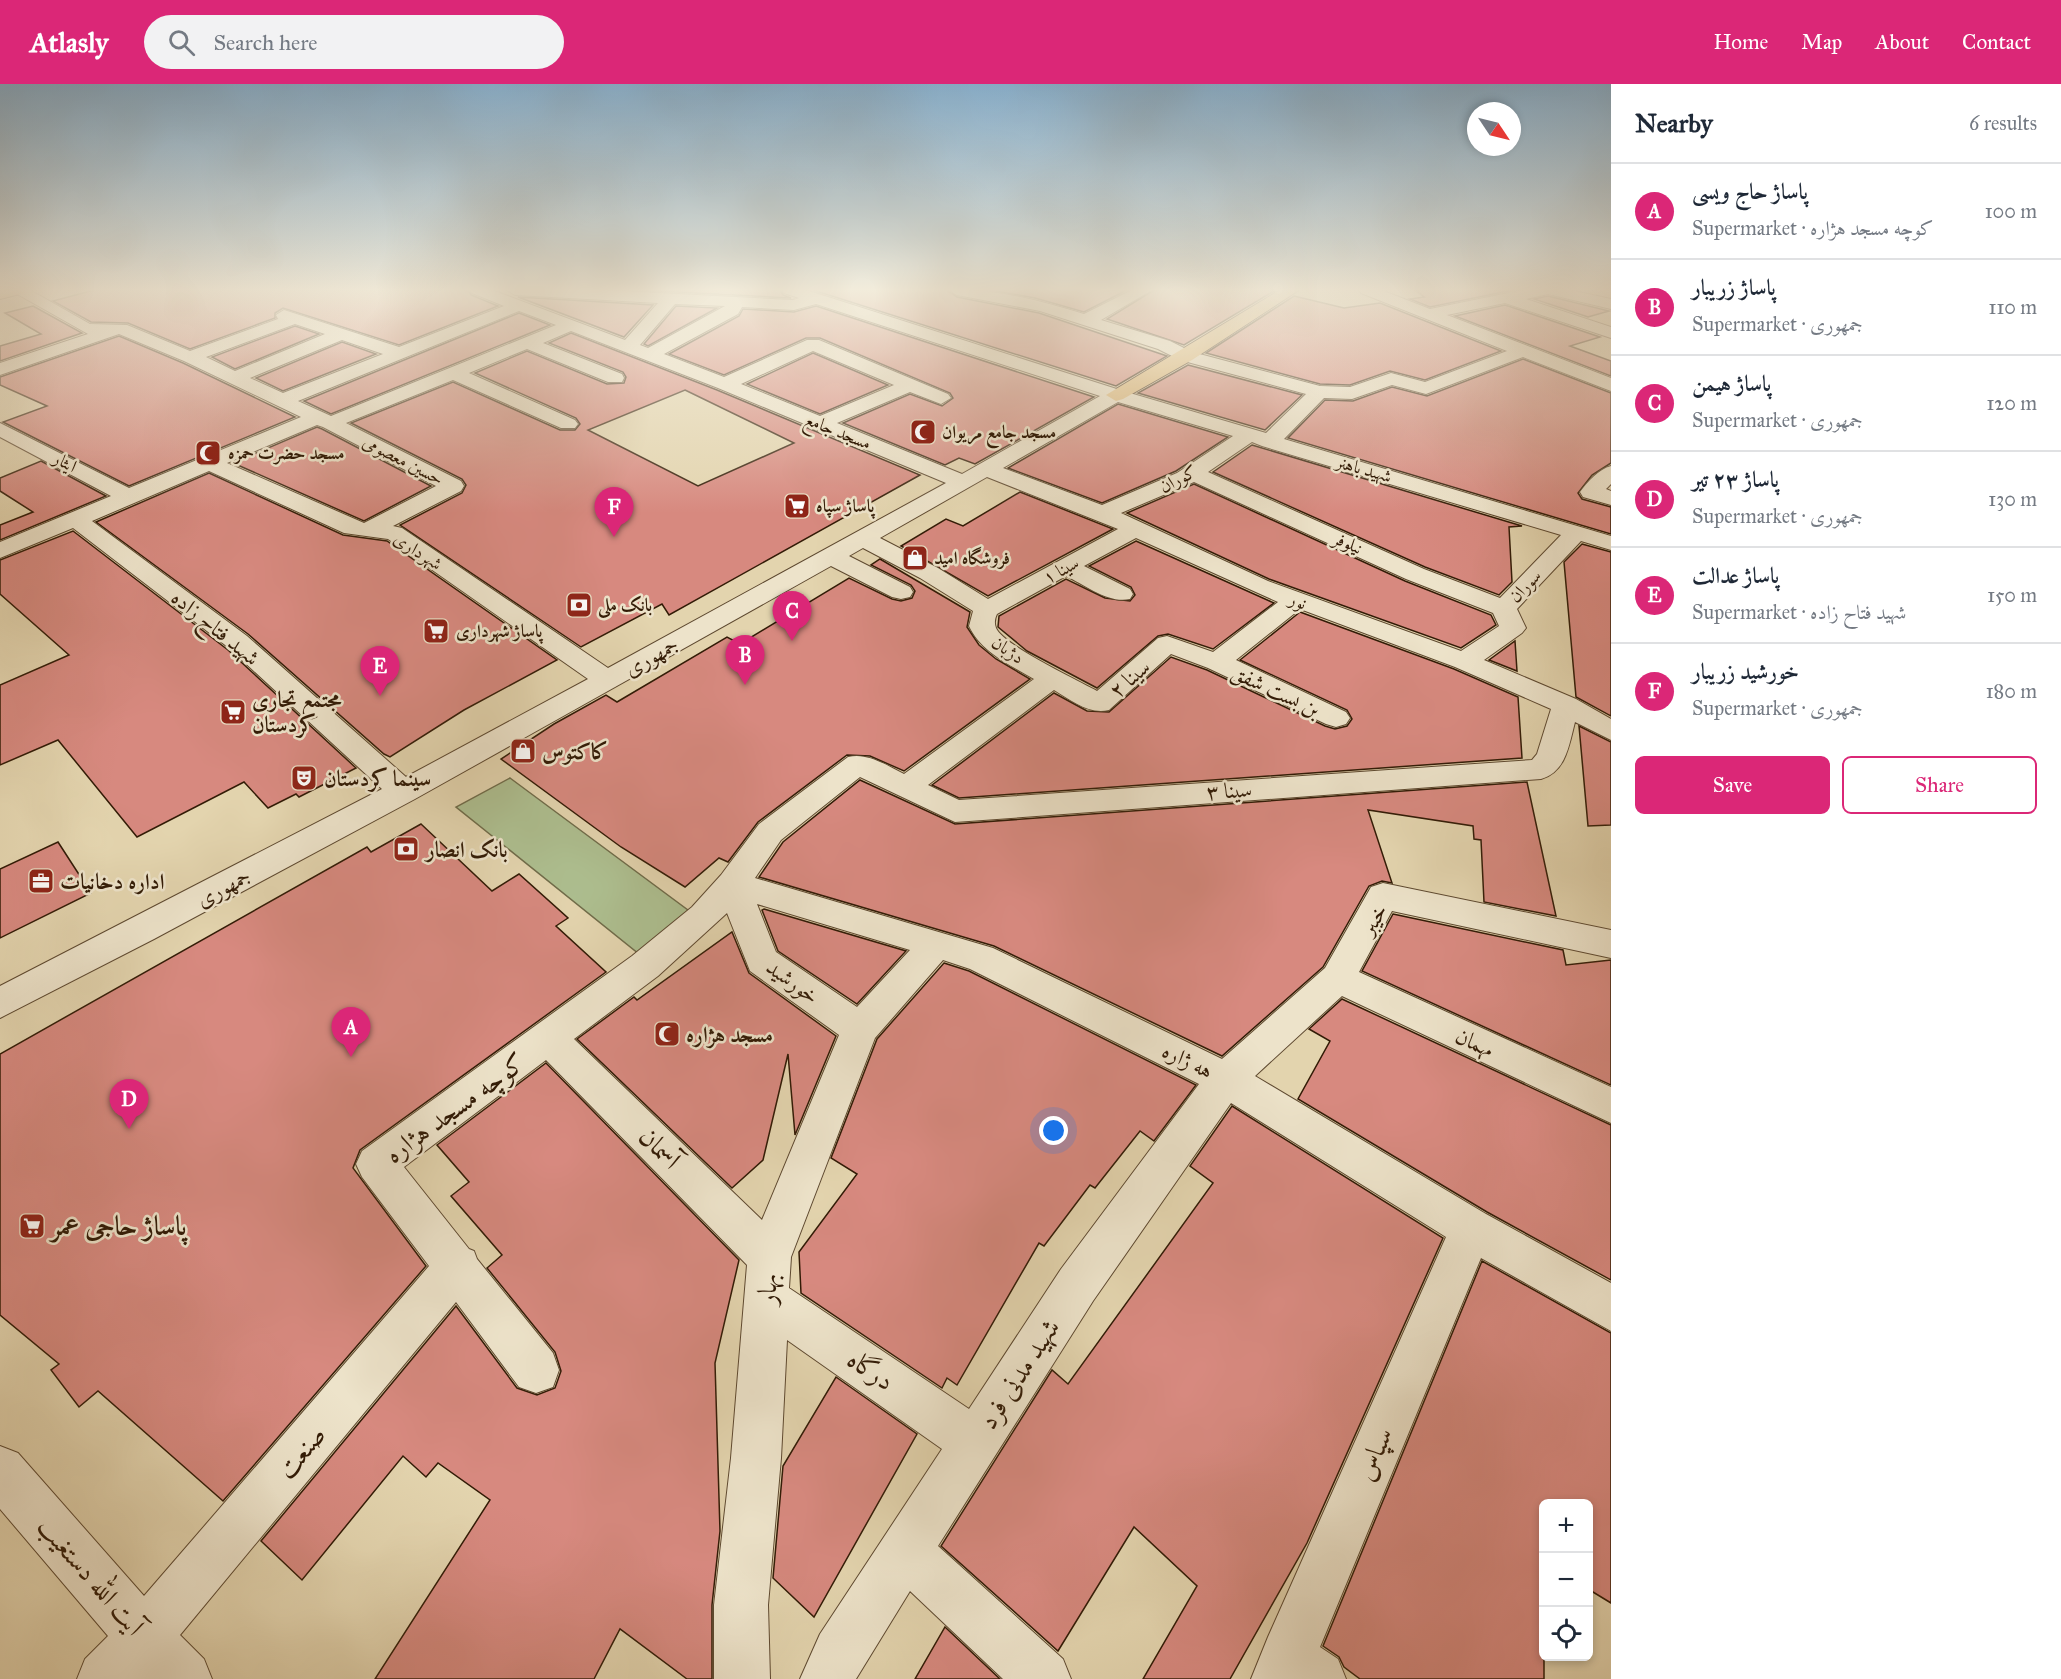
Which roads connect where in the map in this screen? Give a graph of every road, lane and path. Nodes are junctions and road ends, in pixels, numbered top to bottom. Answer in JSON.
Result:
{"nodes":[{"id":1,"x":207,"y":364,"type":"edge"},
{"id":2,"x":267,"y":364,"type":"edge"},
{"id":3,"x":369,"y":364,"type":"edge"},
{"id":4,"x":474,"y":364,"type":"edge"},
{"id":5,"x":581,"y":364,"type":"edge"},
{"id":6,"x":674,"y":364,"type":"edge"},
{"id":7,"x":769,"y":364,"type":"edge"},
{"id":8,"x":862,"y":364,"type":"edge"},
{"id":9,"x":1023,"y":364,"type":"edge"},
{"id":10,"x":1171,"y":364,"type":"edge"},
{"id":11,"x":1217,"y":364,"type":"edge"},
{"id":12,"x":1487,"y":364,"type":"edge"},
{"id":13,"x":1558,"y":364,"type":"edge"},
{"id":14,"x":453,"y":373,"type":"junction"},
{"id":15,"x":236,"y":377,"type":"junction"},
{"id":16,"x":615,"y":378,"type":"dead end"},
{"id":17,"x":725,"y":384,"type":"junction"},
{"id":18,"x":1610,"y":384,"type":"edge"},
{"id":19,"x":907,"y":386,"type":"junction"},
{"id":20,"x":1319,"y":392,"type":"junction"},
{"id":21,"x":1116,"y":395,"type":"junction"},
{"id":22,"x":941,"y":398,"type":"dead end"},
{"id":23,"x":282,"y":400,"type":"junction"},
{"id":24,"x":324,"y":420,"type":"junction"},
{"id":25,"x":820,"y":423,"type":"junction"},
{"id":26,"x":568,"y":424,"type":"dead end"},
{"id":27,"x":4,"y":434,"type":"edge"},
{"id":28,"x":1259,"y":438,"type":"junction"},
{"id":29,"x":209,"y":463,"type":"junction"},
{"id":30,"x":1611,"y":472,"type":"edge"},
{"id":31,"x":1193,"y":473,"type":"junction"},
{"id":32,"x":974,"y":476,"type":"junction"},
{"id":33,"x":129,"y":497,"type":"junction"},
{"id":34,"x":1611,"y":498,"type":"edge"},
{"id":35,"x":1102,"y":513,"type":"junction"},
{"id":36,"x":75,"y":519,"type":"junction"},
{"id":37,"x":360,"y":529,"type":"junction"},
{"id":38,"x":1135,"y":530,"type":"junction"},
{"id":39,"x":1577,"y":532,"type":"junction"},
{"id":40,"x":864,"y":539,"type":"junction"},
{"id":41,"x":1611,"y":543,"type":"edge"},
{"id":42,"x":0,"y":551,"type":"edge"},
{"id":43,"x":832,"y":557,"type":"junction"},
{"id":44,"x":1067,"y":567,"type":"junction"},
{"id":45,"x":901,"y":592,"type":"dead end"},
{"id":46,"x":1120,"y":594,"type":"dead end"},
{"id":47,"x":1296,"y":600,"type":"junction"},
{"id":48,"x":1504,"y":608,"type":"junction"},
{"id":49,"x":987,"y":609,"type":"junction"},
{"id":50,"x":1464,"y":661,"type":"junction"},
{"id":51,"x":1217,"y":662,"type":"junction"},
{"id":52,"x":1053,"y":678,"type":"junction"},
{"id":53,"x":607,"y":680,"type":"junction"},
{"id":54,"x":1566,"y":705,"type":"junction"},
{"id":55,"x":1336,"y":718,"type":"dead end"},
{"id":56,"x":1611,"y":731,"type":"edge"},
{"id":57,"x":858,"y":764,"type":"joint"},
{"id":58,"x":906,"y":787,"type":"junction"},
{"id":59,"x":404,"y":792,"type":"junction"},
{"id":60,"x":733,"y":884,"type":"junction"},
{"id":61,"x":936,"y":945,"type":"junction"},
{"id":62,"x":1611,"y":945,"type":"edge"},
{"id":63,"x":1338,"y":978,"type":"junction"},
{"id":64,"x":0,"y":1003,"type":"edge"},
{"id":65,"x":860,"y":1029,"type":"junction"},
{"id":66,"x":550,"y":1039,"type":"junction"},
{"id":67,"x":1226,"y":1079,"type":"junction"},
{"id":68,"x":1611,"y":1106,"type":"edge"},
{"id":69,"x":1471,"y":1229,"type":"junction"},
{"id":70,"x":458,"y":1266,"type":"junction"},
{"id":71,"x":768,"y":1278,"type":"junction"},
{"id":72,"x":1611,"y":1308,"type":"edge"},
{"id":73,"x":536,"y":1370,"type":"dead end"},
{"id":74,"x":975,"y":1442,"type":"junction"},
{"id":75,"x":0,"y":1471,"type":"edge"},
{"id":76,"x":905,"y":1551,"type":"junction"},
{"id":77,"x":144,"y":1637,"type":"junction"},
{"id":78,"x":1295,"y":1671,"type":"edge"},
{"id":79,"x":105,"y":1679,"type":"edge"},
{"id":80,"x":184,"y":1679,"type":"edge"},
{"id":81,"x":742,"y":1679,"type":"edge"},
{"id":82,"x":828,"y":1679,"type":"edge"},
{"id":83,"x":1043,"y":1679,"type":"edge"}],
"edges":[{"from":1,"to":15,"type":"street"},
{"from":2,"to":15,"type":"street"},
{"from":3,"to":23,"type":"street"},
{"from":4,"to":14,"type":"street"},
{"from":5,"to":16,"type":"street"},
{"from":6,"to":17,"type":"street","name":"مسجد جامع"},
{"from":7,"to":17,"type":"street"},
{"from":8,"to":19,"type":"street"},
{"from":9,"to":21,"type":"street","name":"شهید باهنر"},
{"from":10,"to":21,"type":"main road","name":"جمهوری"},
{"from":11,"to":20,"type":"street"},
{"from":12,"to":20,"type":"street"},
{"from":13,"to":18,"type":"street"},
{"from":14,"to":24,"type":"street"},
{"from":14,"to":26,"type":"street"},
{"from":15,"to":23,"type":"street"},
{"from":17,"to":25,"type":"street","name":"مسجد جامع"},
{"from":19,"to":22,"type":"street"},
{"from":19,"to":25,"type":"street"},
{"from":20,"to":28,"type":"street","name":"کوران"},
{"from":21,"to":28,"type":"street","name":"شهید باهنر"},
{"from":21,"to":32,"type":"street","name":"جمهوری"},
{"from":23,"to":24,"type":"street"},
{"from":24,"to":29,"type":"street"},
{"from":24,"to":37,"type":"street","name":"حسین معصومی"},
{"from":25,"to":32,"type":"street","name":"مسجد جامع"},
{"from":27,"to":33,"type":"street","name":"ایثار"},
{"from":28,"to":31,"type":"street","name":"کوران"},
{"from":28,"to":39,"type":"street","name":"شهید باهنر"},
{"from":29,"to":33,"type":"street"},
{"from":29,"to":37,"type":"street","name":"شهرداری"},
{"from":30,"to":34,"type":"street"},
{"from":31,"to":35,"type":"street","name":"کوران"},
{"from":31,"to":48,"type":"street","name":"نیلوفر"},
{"from":32,"to":35,"type":"street","name":"نور"},
{"from":32,"to":40,"type":"street","name":"جمهوری"},
{"from":33,"to":36,"type":"street"},
{"from":35,"to":38,"type":"street","name":"نور"},
{"from":36,"to":42,"type":"street"},
{"from":36,"to":59,"type":"street","name":"شهید فتاح زاده"},
{"from":37,"to":53,"type":"street","name":"شهرداری"},
{"from":38,"to":44,"type":"street","name":"سینا ۱"},
{"from":38,"to":47,"type":"street","name":"نور"},
{"from":39,"to":41,"type":"street","name":"شهید باهنر"},
{"from":39,"to":48,"type":"street","name":"سوران"},
{"from":40,"to":43,"type":"street","name":"جمهوری"},
{"from":40,"to":49,"type":"street","name":"دژبان"},
{"from":43,"to":45,"type":"street"},
{"from":43,"to":53,"type":"street","name":"جمهوری"},
{"from":44,"to":46,"type":"street"},
{"from":44,"to":49,"type":"street","name":"سینا ۱"},
{"from":47,"to":50,"type":"street","name":"نور"},
{"from":47,"to":51,"type":"street"},
{"from":48,"to":50,"type":"street","name":"سوران"},
{"from":49,"to":52,"type":"street","name":"دژبان"},
{"from":50,"to":54,"type":"street","name":"نور"},
{"from":51,"to":52,"type":"street","name":"سینا ۲"},
{"from":51,"to":55,"type":"street","name":"بن بست شفق"},
{"from":52,"to":58,"type":"street"},
{"from":53,"to":59,"type":"street","name":"جمهوری"},
{"from":54,"to":56,"type":"street","name":"نور"},
{"from":54,"to":58,"type":"street","name":"سینا ۳"},
{"from":57,"to":58,"type":"street","name":"سینا ۳"},
{"from":57,"to":60,"type":"street","name":"کوچه مسجد هژاره"},
{"from":59,"to":64,"type":"street","name":"جمهوری"},
{"from":60,"to":61,"type":"street","name":"هه ژاره"},
{"from":60,"to":65,"type":"street","name":"خورشید"},
{"from":60,"to":66,"type":"street","name":"کوچه مسجد هژاره"},
{"from":61,"to":65,"type":"street","name":"بهار"},
{"from":61,"to":67,"type":"street","name":"هه ژاره"},
{"from":62,"to":63,"type":"street","name":"خیبر"},
{"from":63,"to":67,"type":"street","name":"خیبر"},
{"from":63,"to":68,"type":"street","name":"مهمان"},
{"from":65,"to":71,"type":"street","name":"بهار"},
{"from":66,"to":70,"type":"street","name":"کوچه مسجد هژاره"},
{"from":66,"to":71,"type":"street","name":"آسمان"},
{"from":67,"to":69,"type":"street","name":"هه ژاره"},
{"from":67,"to":74,"type":"street","name":"شهید مدنی فرد"},
{"from":69,"to":72,"type":"street","name":"هه ژاره"},
{"from":69,"to":78,"type":"street","name":"سپاس"},
{"from":70,"to":73,"type":"street","name":"کوچه مسجد هژاره"},
{"from":70,"to":77,"type":"street","name":"صنعت"},
{"from":71,"to":74,"type":"street","name":"درگاه"},
{"from":71,"to":81,"type":"street","name":"بهار"},
{"from":74,"to":76,"type":"street","name":"شهید مدنی فرد"},
{"from":75,"to":77,"type":"street","name":"آیت الله دستغیب"},
{"from":76,"to":82,"type":"street","name":"شهید مدنی فرد"},
{"from":76,"to":83,"type":"street"},
{"from":77,"to":79,"type":"street","name":"صنعت"},
{"from":77,"to":80,"type":"street","name":"آیت الله دستغیب"}]}
